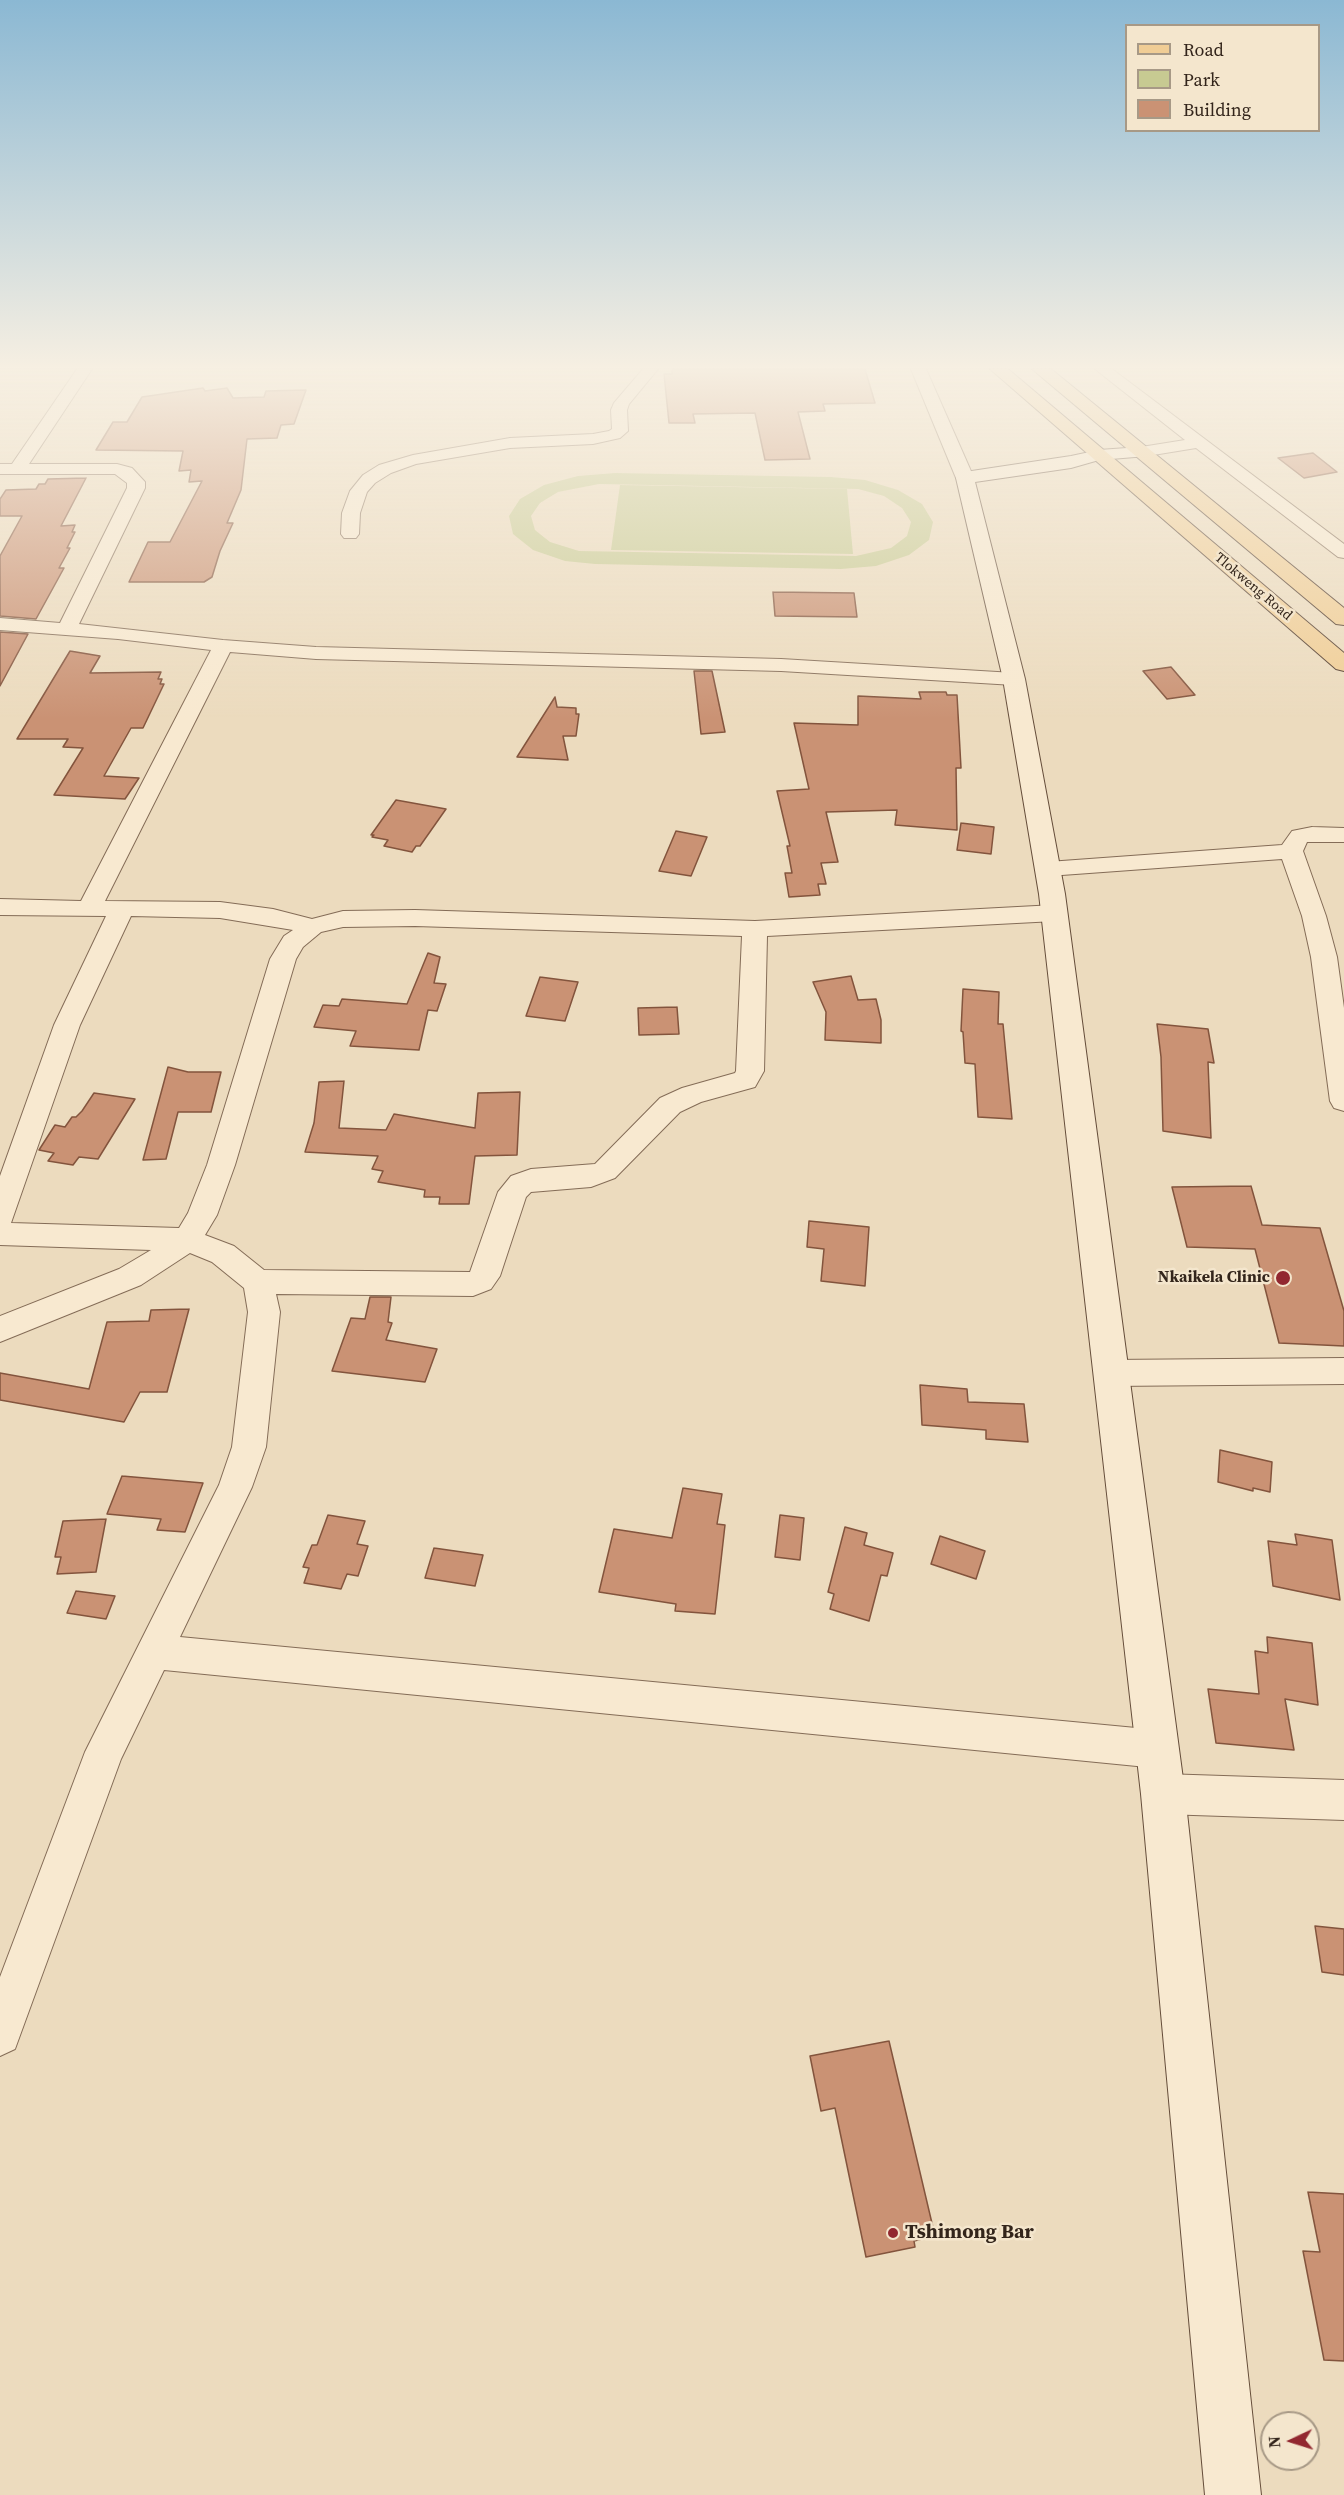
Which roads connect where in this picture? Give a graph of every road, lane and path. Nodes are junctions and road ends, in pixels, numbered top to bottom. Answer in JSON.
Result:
{"nodes":[{"id":1,"x":136,"y":485,"type":"edge"},
{"id":2,"x":363,"y":485,"type":"edge"},
{"id":3,"x":967,"y":485,"type":"edge"},
{"id":4,"x":1123,"y":485,"type":"edge"},
{"id":5,"x":1125,"y":485,"type":"edge"},
{"id":6,"x":1181,"y":485,"type":"edge"},
{"id":7,"x":1254,"y":485,"type":"edge"},
{"id":8,"x":1166,"y":513,"type":"junction"},
{"id":9,"x":350,"y":534,"type":"dead end"},
{"id":10,"x":1344,"y":553,"type":"edge"},
{"id":11,"x":1344,"y":619,"type":"edge"},
{"id":12,"x":0,"y":624,"type":"edge"},
{"id":13,"x":67,"y":629,"type":"junction"},
{"id":14,"x":223,"y":646,"type":"junction"},
{"id":15,"x":1344,"y":664,"type":"edge"},
{"id":16,"x":1014,"y":679,"type":"junction"},
{"id":17,"x":1344,"y":836,"type":"edge"},
{"id":18,"x":1291,"y":851,"type":"junction"},
{"id":19,"x":1048,"y":869,"type":"junction"},
{"id":20,"x":0,"y":907,"type":"edge"},
{"id":21,"x":89,"y":909,"type":"junction"},
{"id":22,"x":122,"y":909,"type":"junction"},
{"id":23,"x":1055,"y":913,"type":"junction"},
{"id":24,"x":312,"y":927,"type":"junction"},
{"id":25,"x":755,"y":929,"type":"junction"},
{"id":26,"x":1344,"y":1101,"type":"edge"},
{"id":27,"x":0,"y":1217,"type":"edge"},
{"id":28,"x":0,"y":1234,"type":"edge"},
{"id":29,"x":187,"y":1240,"type":"junction"},
{"id":30,"x":258,"y":1282,"type":"junction"},
{"id":31,"x":0,"y":1329,"type":"edge"},
{"id":32,"x":1344,"y":1371,"type":"edge"},
{"id":33,"x":1110,"y":1373,"type":"junction"},
{"id":34,"x":154,"y":1652,"type":"junction"},
{"id":35,"x":1157,"y":1749,"type":"junction"},
{"id":36,"x":1163,"y":1794,"type":"junction"},
{"id":37,"x":1344,"y":1800,"type":"edge"},
{"id":38,"x":0,"y":2034,"type":"edge"},
{"id":39,"x":1233,"y":2495,"type":"edge"}],
"edges":[{"from":1,"to":13,"type":"street"},
{"from":2,"to":9,"type":"street"},
{"from":3,"to":16,"type":"street"},
{"from":4,"to":8,"type":"main road"},
{"from":5,"to":8,"type":"main road","name":"Tlokweng Road"},
{"from":6,"to":11,"type":"main road","name":"Tlokweng Road"},
{"from":7,"to":10,"type":"street"},
{"from":8,"to":15,"type":"main road","name":"Tlokweng Road"},
{"from":12,"to":13,"type":"street"},
{"from":13,"to":14,"type":"street"},
{"from":14,"to":16,"type":"street"},
{"from":14,"to":21,"type":"street"},
{"from":16,"to":19,"type":"street"},
{"from":17,"to":18,"type":"street"},
{"from":18,"to":19,"type":"street"},
{"from":18,"to":26,"type":"street"},
{"from":19,"to":23,"type":"street"},
{"from":20,"to":21,"type":"street"},
{"from":21,"to":22,"type":"street"},
{"from":22,"to":24,"type":"street"},
{"from":22,"to":27,"type":"street"},
{"from":23,"to":25,"type":"street"},
{"from":23,"to":33,"type":"street"},
{"from":24,"to":25,"type":"street"},
{"from":24,"to":29,"type":"street"},
{"from":25,"to":30,"type":"street"},
{"from":28,"to":29,"type":"street"},
{"from":29,"to":30,"type":"street"},
{"from":29,"to":31,"type":"street"},
{"from":30,"to":34,"type":"street"},
{"from":32,"to":33,"type":"street"},
{"from":33,"to":35,"type":"street"},
{"from":34,"to":35,"type":"street"},
{"from":34,"to":38,"type":"street"},
{"from":35,"to":36,"type":"street"},
{"from":36,"to":37,"type":"street"},
{"from":36,"to":39,"type":"street"}]}
